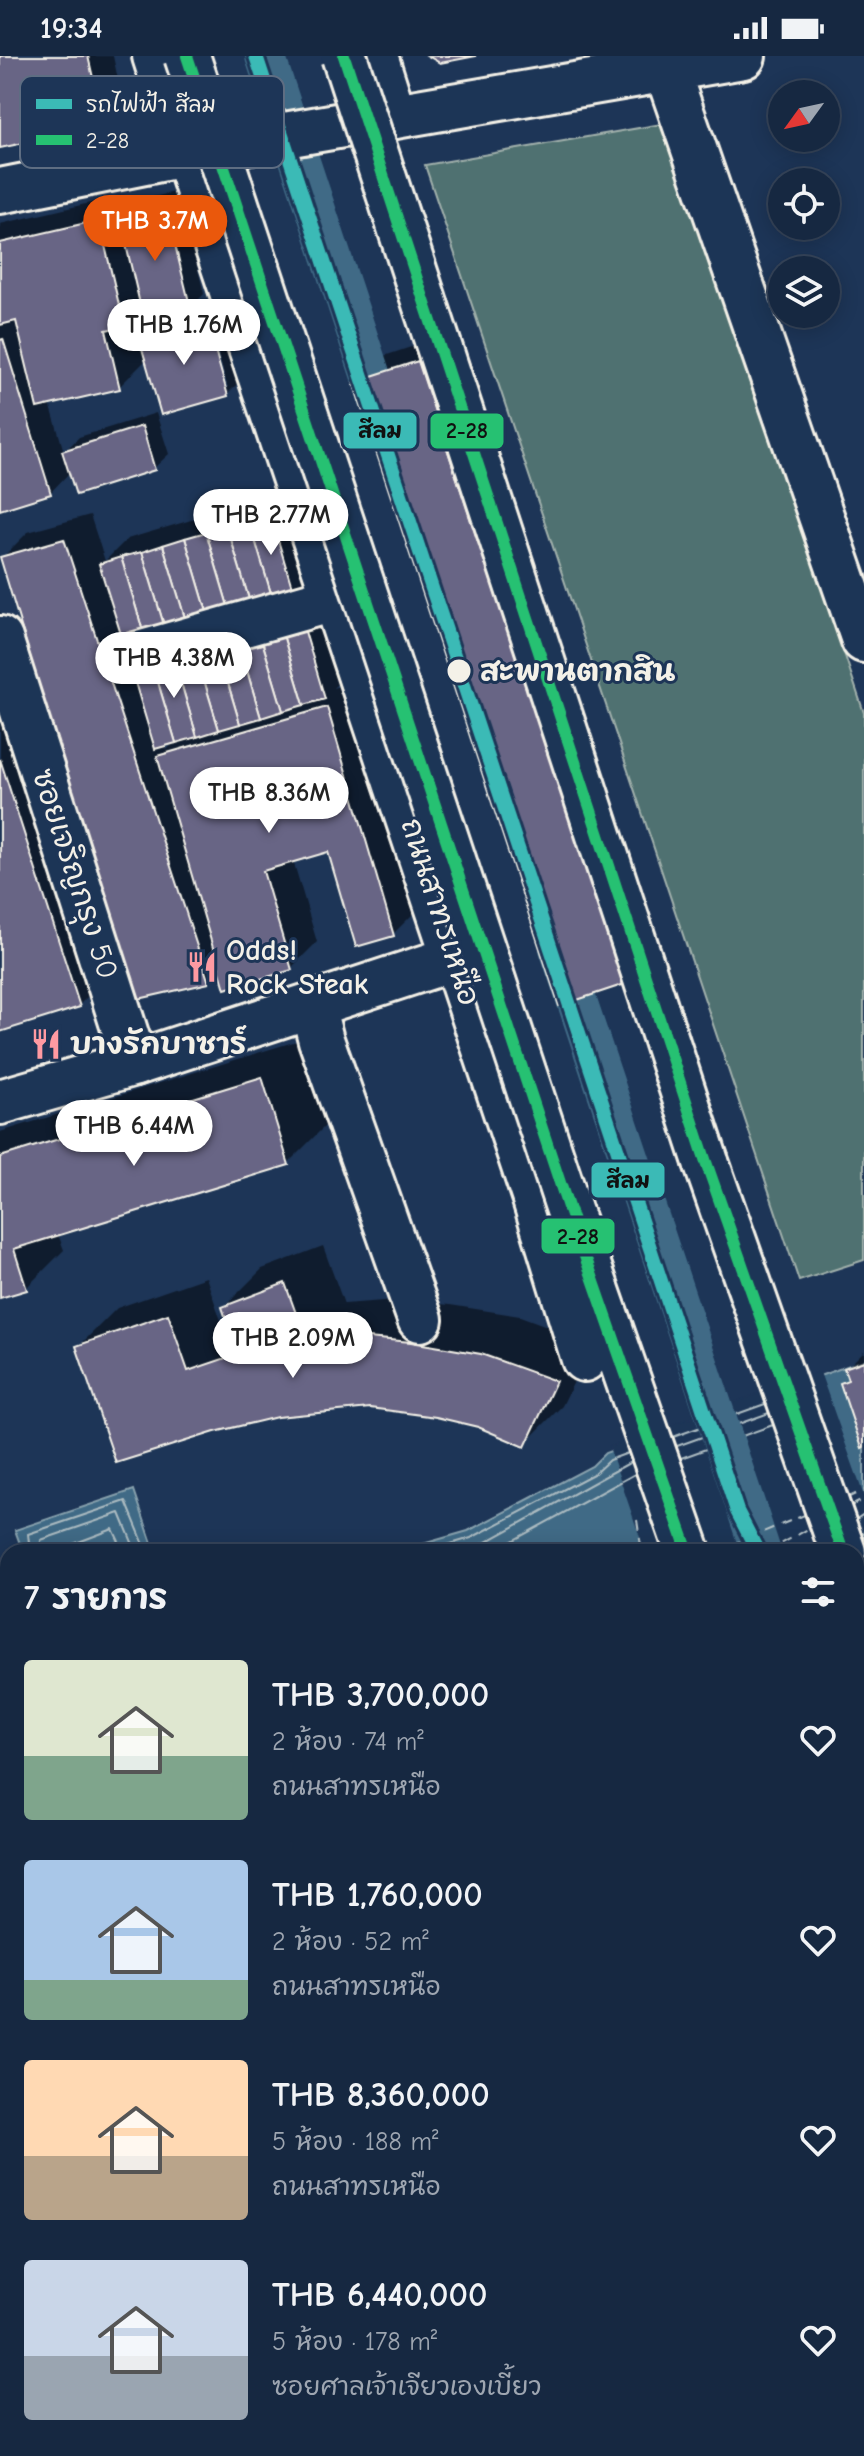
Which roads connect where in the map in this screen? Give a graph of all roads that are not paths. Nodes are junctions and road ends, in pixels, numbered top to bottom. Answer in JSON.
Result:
{"nodes":[{"id":1,"x":155,"y":56,"type":"edge"},
{"id":2,"x":187,"y":56,"type":"edge"},
{"id":3,"x":344,"y":56,"type":"edge"},
{"id":4,"x":375,"y":56,"type":"edge"},
{"id":5,"x":743,"y":56,"type":"edge"},
{"id":6,"x":666,"y":68,"type":"junction"},
{"id":7,"x":161,"y":76,"type":"edge"},
{"id":8,"x":194,"y":76,"type":"edge"},
{"id":9,"x":394,"y":116,"type":"junction"},
{"id":10,"x":284,"y":135,"type":"edge"},
{"id":11,"x":113,"y":168,"type":"edge"},
{"id":12,"x":191,"y":168,"type":"edge"},
{"id":13,"x":224,"y":168,"type":"edge"},
{"id":14,"x":0,"y":191,"type":"edge"},
{"id":15,"x":336,"y":598,"type":"junction"},
{"id":16,"x":0,"y":639,"type":"edge"},
{"id":17,"x":864,"y":640,"type":"edge"},
{"id":18,"x":129,"y":657,"type":"dead end"},
{"id":19,"x":455,"y":958,"type":"junction"},
{"id":20,"x":316,"y":1022,"type":"junction"},
{"id":21,"x":135,"y":1063,"type":"junction"},
{"id":22,"x":0,"y":1102,"type":"edge"},
{"id":23,"x":584,"y":1359,"type":"dead end"},
{"id":24,"x":685,"y":1544,"type":"edge"},
{"id":25,"x":840,"y":1544,"type":"edge"}],
"edges":[{"from":1,"to":7,"type":"main road","name":"ถนนสาทรเหนือ"},
{"from":2,"to":8,"type":"main road","bridge":true},
{"from":3,"to":25,"type":"main road","bridge":true},
{"from":4,"to":9,"type":"main road"},
{"from":5,"to":6,"type":"main road"},
{"from":6,"to":9,"type":"main road"},
{"from":6,"to":17,"type":"main road"},
{"from":9,"to":10,"type":"main road"},
{"from":11,"to":14,"type":"main road"},
{"from":12,"to":15,"type":"main road","name":"ถนนสาทรเหนือ"},
{"from":13,"to":24,"type":"main road","bridge":true},
{"from":15,"to":18,"type":"main road"},
{"from":15,"to":19,"type":"main road","name":"ถนนสาทรเหนือ"},
{"from":16,"to":21,"type":"main road","name":"ซอยเจริญกรุง 50"},
{"from":19,"to":20,"type":"main road"},
{"from":19,"to":23,"type":"main road","name":"ถนนสาทรเหนือ"},
{"from":20,"to":20,"type":"main road"},
{"from":20,"to":21,"type":"main road"},
{"from":21,"to":22,"type":"main road"}]}
